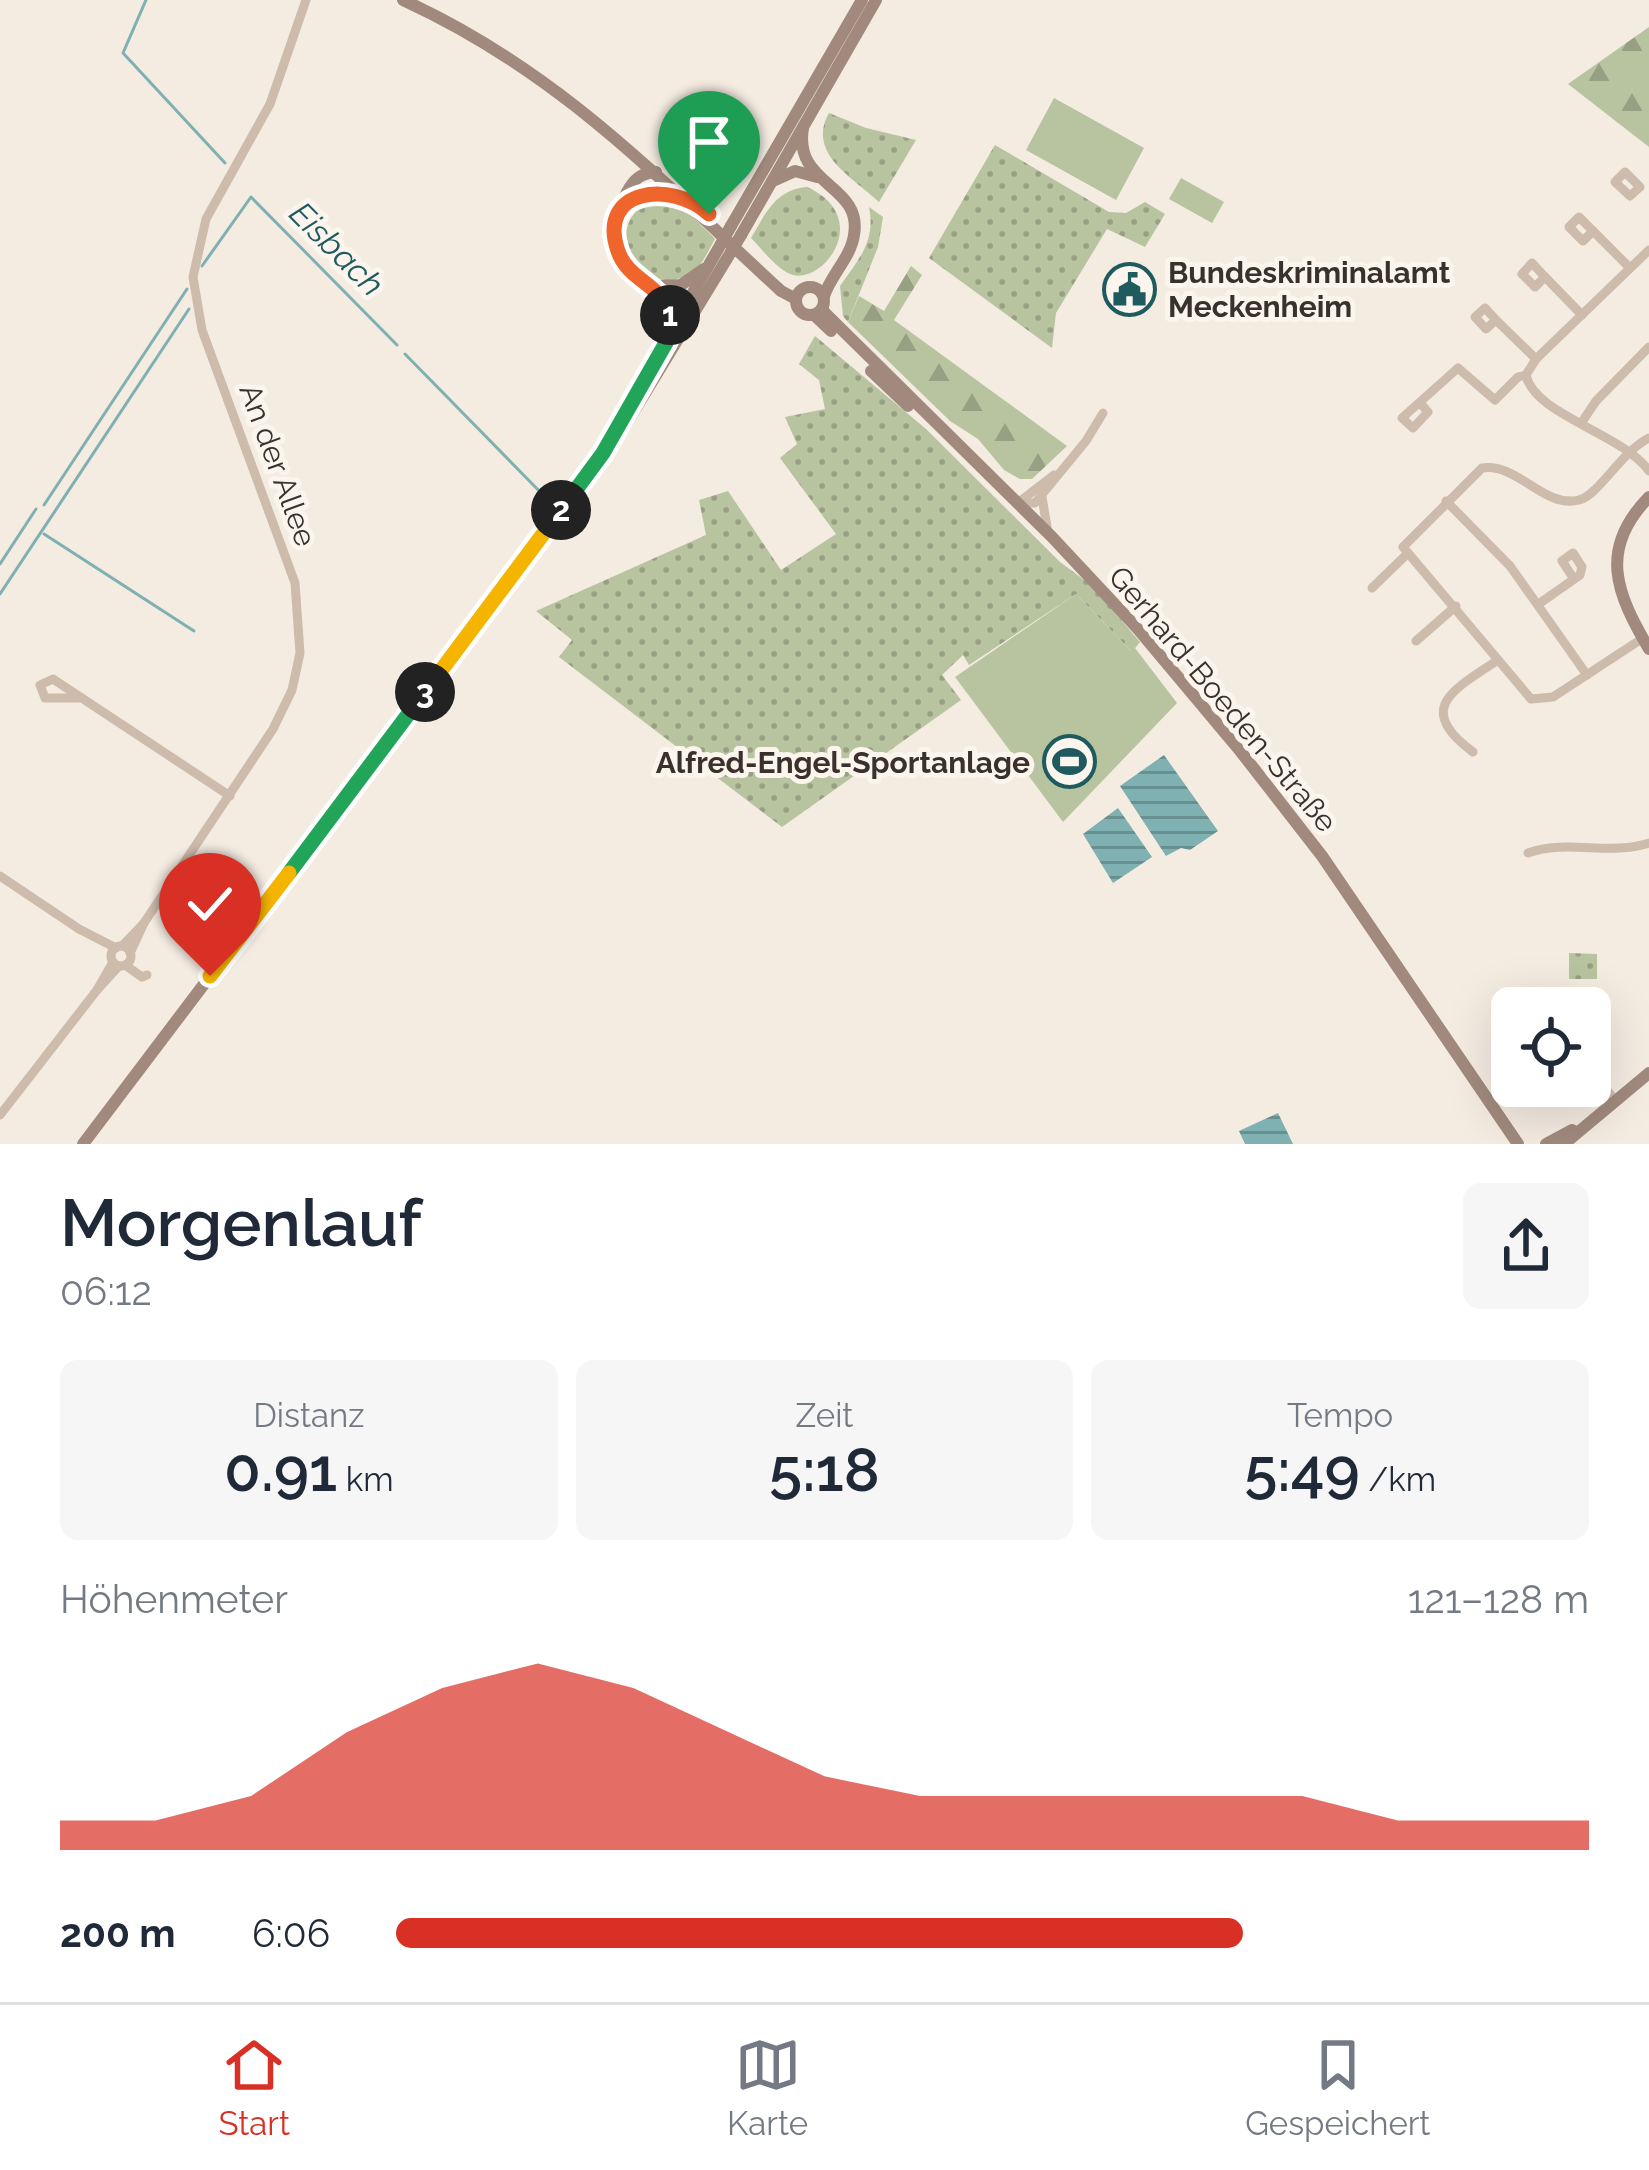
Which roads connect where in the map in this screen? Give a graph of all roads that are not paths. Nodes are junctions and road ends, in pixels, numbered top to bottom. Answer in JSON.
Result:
{"nodes":[{"id":1,"x":404,"y":0,"type":"edge"},
{"id":2,"x":862,"y":0,"type":"edge"},
{"id":3,"x":876,"y":0,"type":"edge"},
{"id":4,"x":304,"y":2,"type":"edge"},
{"id":5,"x":804,"y":124,"type":"junction"},
{"id":6,"x":622,"y":142,"type":"junction"},
{"id":7,"x":656,"y":172,"type":"junction"},
{"id":8,"x":819,"y":178,"type":"junction"},
{"id":9,"x":632,"y":184,"type":"junction"},
{"id":10,"x":770,"y":184,"type":"junction"},
{"id":11,"x":1640,"y":187,"type":"dead end"},
{"id":12,"x":1649,"y":196,"type":"edge"},
{"id":13,"x":683,"y":197,"type":"junction"},
{"id":14,"x":632,"y":199,"type":"junction"},
{"id":15,"x":617,"y":220,"type":"junction"},
{"id":16,"x":736,"y":230,"type":"junction"},
{"id":17,"x":1593,"y":231,"type":"dead end"},
{"id":18,"x":723,"y":250,"type":"junction"},
{"id":19,"x":1648,"y":254,"type":"edge"},
{"id":20,"x":1630,"y":268,"type":"junction"},
{"id":21,"x":1545,"y":277,"type":"dead end"},
{"id":22,"x":651,"y":286,"type":"junction"},
{"id":23,"x":811,"y":300,"type":"junction"},
{"id":24,"x":1582,"y":315,"type":"junction"},
{"id":25,"x":1496,"y":320,"type":"dead end"},
{"id":26,"x":667,"y":341,"type":"junction"},
{"id":27,"x":1649,"y":347,"type":"edge"},
{"id":28,"x":1536,"y":359,"type":"junction"},
{"id":29,"x":1526,"y":375,"type":"junction"},
{"id":30,"x":1421,"y":404,"type":"dead end"},
{"id":31,"x":1103,"y":413,"type":"dead end"},
{"id":32,"x":1582,"y":422,"type":"junction"},
{"id":33,"x":1649,"y":438,"type":"edge"},
{"id":34,"x":1630,"y":449,"type":"junction"},
{"id":35,"x":603,"y":453,"type":"junction"},
{"id":36,"x":1649,"y":471,"type":"edge"},
{"id":37,"x":1054,"y":475,"type":"junction"},
{"id":38,"x":1042,"y":494,"type":"junction"},
{"id":39,"x":1649,"y":497,"type":"edge"},
{"id":40,"x":1446,"y":501,"type":"junction"},
{"id":41,"x":1018,"y":502,"type":"junction"},
{"id":42,"x":1048,"y":533,"type":"junction"},
{"id":43,"x":1406,"y":555,"type":"junction"},
{"id":44,"x":1574,"y":579,"type":"dead end"},
{"id":45,"x":1372,"y":588,"type":"dead end"},
{"id":46,"x":1540,"y":603,"type":"junction"},
{"id":47,"x":1456,"y":606,"type":"junction"},
{"id":48,"x":1417,"y":641,"type":"dead end"},
{"id":49,"x":1646,"y":644,"type":"edge"},
{"id":50,"x":1498,"y":660,"type":"junction"},
{"id":51,"x":1588,"y":675,"type":"junction"},
{"id":52,"x":82,"y":698,"type":"dead end"},
{"id":53,"x":1473,"y":752,"type":"dead end"},
{"id":54,"x":230,"y":796,"type":"junction"},
{"id":55,"x":1649,"y":843,"type":"edge"},
{"id":56,"x":1528,"y":853,"type":"dead end"},
{"id":57,"x":0,"y":876,"type":"edge"},
{"id":58,"x":121,"y":957,"type":"junction"},
{"id":59,"x":1649,"y":1073,"type":"edge"},
{"id":60,"x":1611,"y":1095,"type":"edge"},
{"id":61,"x":1615,"y":1101,"type":"junction"},
{"id":62,"x":3,"y":1102,"type":"edge"},
{"id":63,"x":0,"y":1115,"type":"edge"},
{"id":64,"x":1584,"y":1124,"type":"junction"},
{"id":65,"x":83,"y":1144,"type":"edge"},
{"id":66,"x":1522,"y":1144,"type":"edge"},
{"id":67,"x":1546,"y":1144,"type":"edge"},
{"id":68,"x":1564,"y":1144,"type":"edge"}],
"edges":[{"from":1,"to":6,"type":"main road","name":"Gerhard-Boeden-Straße"},
{"from":2,"to":16,"type":"main road"},
{"from":3,"to":5,"type":"main road"},
{"from":4,"to":54,"type":"street","name":"An der Allee"},
{"from":5,"to":8,"type":"main road"},
{"from":5,"to":10,"type":"main road"},
{"from":6,"to":7,"type":"main road","name":"Gerhard-Boeden-Straße"},
{"from":6,"to":9,"type":"main road"},
{"from":7,"to":9,"type":"main road"},
{"from":7,"to":13,"type":"main road","name":"Gerhard-Boeden-Straße"},
{"from":7,"to":14,"type":"main road"},
{"from":8,"to":10,"type":"main road"},
{"from":8,"to":23,"type":"main road"},
{"from":9,"to":15,"type":"main road"},
{"from":10,"to":16,"type":"main road"},
{"from":11,"to":12,"type":"street"},
{"from":13,"to":14,"type":"main road"},
{"from":13,"to":23,"type":"main road","name":"Gerhard-Boeden-Straße"},
{"from":14,"to":15,"type":"main road"},
{"from":15,"to":22,"type":"main road"},
{"from":16,"to":18,"type":"main road","bridge":true},
{"from":17,"to":20,"type":"street"},
{"from":18,"to":22,"type":"main road"},
{"from":18,"to":26,"type":"main road"},
{"from":18,"to":35,"type":"main road"},
{"from":19,"to":20,"type":"street"},
{"from":20,"to":24,"type":"street"},
{"from":21,"to":24,"type":"street"},
{"from":22,"to":26,"type":"main road"},
{"from":23,"to":41,"type":"main road","name":"Gerhard-Boeden-Straße"},
{"from":24,"to":28,"type":"street"},
{"from":25,"to":28,"type":"street"},
{"from":26,"to":35,"type":"main road"},
{"from":27,"to":32,"type":"street"},
{"from":28,"to":29,"type":"street"},
{"from":29,"to":30,"type":"street"},
{"from":29,"to":32,"type":"street"},
{"from":31,"to":37,"type":"street"},
{"from":32,"to":34,"type":"street"},
{"from":33,"to":34,"type":"street"},
{"from":34,"to":36,"type":"street"},
{"from":34,"to":40,"type":"street"},
{"from":35,"to":65,"type":"main road"},
{"from":37,"to":38,"type":"street"},
{"from":37,"to":41,"type":"street"},
{"from":38,"to":41,"type":"street"},
{"from":38,"to":42,"type":"street"},
{"from":39,"to":49,"type":"main road"},
{"from":40,"to":43,"type":"street"},
{"from":40,"to":46,"type":"street"},
{"from":41,"to":42,"type":"main road","name":"Gerhard-Boeden-Straße"},
{"from":42,"to":66,"type":"main road","name":"Gerhard-Boeden-Straße"},
{"from":43,"to":45,"type":"street"},
{"from":43,"to":47,"type":"street"},
{"from":44,"to":46,"type":"street"},
{"from":46,"to":51,"type":"street"},
{"from":47,"to":48,"type":"street"},
{"from":47,"to":50,"type":"street"},
{"from":49,"to":51,"type":"street"},
{"from":50,"to":51,"type":"street"},
{"from":50,"to":53,"type":"street"},
{"from":52,"to":54,"type":"street"},
{"from":54,"to":58,"type":"street","name":"An der Allee"},
{"from":55,"to":56,"type":"street"},
{"from":57,"to":58,"type":"street"},
{"from":58,"to":62,"type":"street","name":"An der Allee"},
{"from":59,"to":61,"type":"main road"},
{"from":60,"to":61,"type":"street"},
{"from":61,"to":64,"type":"main road"},
{"from":62,"to":63,"type":"street","name":"An der Allee"},
{"from":64,"to":67,"type":"main road"},
{"from":64,"to":68,"type":"main road"}]}
